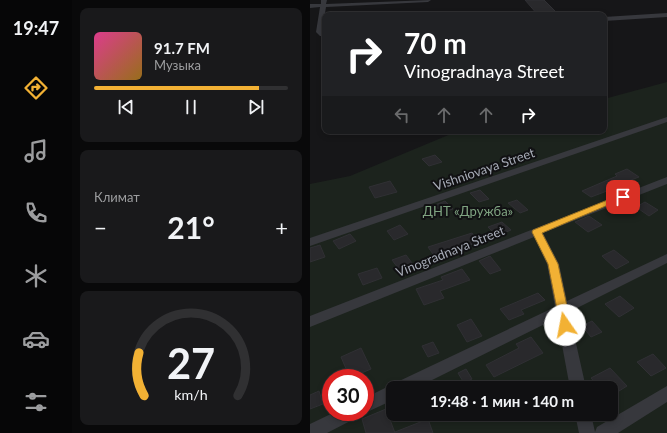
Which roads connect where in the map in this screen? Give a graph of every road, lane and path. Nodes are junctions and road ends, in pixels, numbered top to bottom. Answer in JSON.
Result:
{"nodes":[{"id":1,"x":428,"y":0,"type":"edge"},
{"id":2,"x":324,"y":2,"type":"edge"},
{"id":3,"x":310,"y":6,"type":"edge"},
{"id":4,"x":323,"y":12,"type":"edge"},
{"id":5,"x":667,"y":15,"type":"edge"},
{"id":6,"x":607,"y":19,"type":"edge"},
{"id":7,"x":667,"y":119,"type":"edge"},
{"id":8,"x":667,"y":180,"type":"edge"},
{"id":9,"x":537,"y":232,"type":"junction"},
{"id":10,"x":310,"y":242,"type":"edge"},
{"id":11,"x":667,"y":258,"type":"edge"},
{"id":12,"x":562,"y":310,"type":"junction"},
{"id":13,"x":310,"y":322,"type":"edge"},
{"id":14,"x":415,"y":381,"type":"edge"},
{"id":15,"x":577,"y":381,"type":"edge"},
{"id":16,"x":667,"y":393,"type":"edge"},
{"id":17,"x":386,"y":396,"type":"edge"},
{"id":18,"x":374,"y":402,"type":"edge"},
{"id":19,"x":334,"y":421,"type":"edge"},
{"id":20,"x":584,"y":421,"type":"edge"},
{"id":21,"x":310,"y":433,"type":"edge"},
{"id":22,"x":587,"y":433,"type":"edge"},
{"id":23,"x":603,"y":433,"type":"edge"}],
"edges":[{"from":1,"to":2,"type":"street"},
{"from":2,"to":3,"type":"street"},
{"from":2,"to":4,"type":"street"},
{"from":5,"to":6,"type":"street"},
{"from":7,"to":10,"type":"street","name":"Vishniovaya Street"},
{"from":8,"to":9,"type":"street","name":"Vinogradnaya Street"},
{"from":9,"to":12,"type":"street"},
{"from":9,"to":13,"type":"street","name":"Vinogradnaya Street"},
{"from":11,"to":12,"type":"street"},
{"from":12,"to":14,"type":"street"},
{"from":12,"to":15,"type":"street"},
{"from":16,"to":23,"type":"street"},
{"from":17,"to":18,"type":"street"},
{"from":19,"to":21,"type":"street"},
{"from":20,"to":22,"type":"street"}]}
